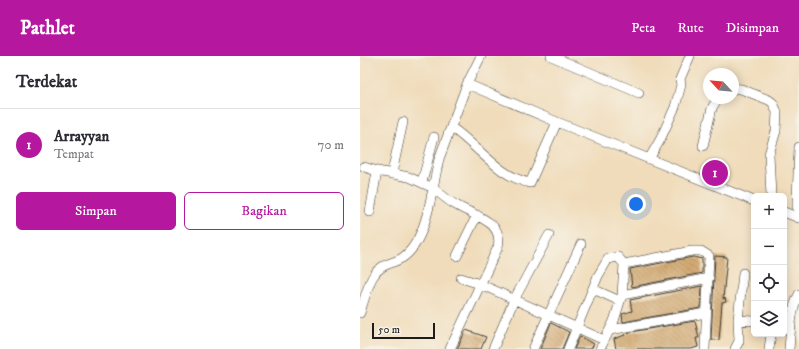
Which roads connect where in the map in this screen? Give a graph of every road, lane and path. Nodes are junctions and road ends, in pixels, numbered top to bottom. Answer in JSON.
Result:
{"nodes":[{"id":1,"x":480,"y":56,"type":"edge"},
{"id":2,"x":551,"y":56,"type":"edge"},
{"id":3,"x":690,"y":56,"type":"edge"},
{"id":4,"x":467,"y":84,"type":"junction"},
{"id":5,"x":739,"y":89,"type":"edge"},
{"id":6,"x":639,"y":92,"type":"dead end"},
{"id":7,"x":714,"y":104,"type":"edge"},
{"id":8,"x":403,"y":122,"type":"dead end"},
{"id":9,"x":557,"y":122,"type":"junction"},
{"id":10,"x":452,"y":128,"type":"junction"},
{"id":11,"x":434,"y":137,"type":"dead end"},
{"id":12,"x":703,"y":146,"type":"dead end"},
{"id":13,"x":799,"y":147,"type":"edge"},
{"id":14,"x":649,"y":159,"type":"junction"},
{"id":15,"x":364,"y":167,"type":"dead end"},
{"id":16,"x":377,"y":171,"type":"junction"},
{"id":17,"x":392,"y":173,"type":"junction"},
{"id":18,"x":422,"y":182,"type":"junction"},
{"id":19,"x":433,"y":188,"type":"junction"},
{"id":20,"x":771,"y":193,"type":"edge"},
{"id":21,"x":751,"y":200,"type":"edge"},
{"id":22,"x":799,"y":209,"type":"edge"},
{"id":23,"x":370,"y":212,"type":"dead end"},
{"id":24,"x":787,"y":213,"type":"edge"},
{"id":25,"x":477,"y":215,"type":"junction"},
{"id":26,"x":799,"y":218,"type":"edge"},
{"id":27,"x":549,"y":236,"type":"dead end"},
{"id":28,"x":582,"y":244,"type":"dead end"},
{"id":29,"x":457,"y":256,"type":"dead end"},
{"id":30,"x":624,"y":264,"type":"junction"},
{"id":31,"x":743,"y":273,"type":"dead end"},
{"id":32,"x":461,"y":278,"type":"dead end"},
{"id":33,"x":709,"y":278,"type":"junction"},
{"id":34,"x":480,"y":284,"type":"junction"},
{"id":35,"x":593,"y":289,"type":"junction"},
{"id":36,"x":799,"y":295,"type":"edge"},
{"id":37,"x":621,"y":298,"type":"junction"},
{"id":38,"x":514,"y":300,"type":"junction"},
{"id":39,"x":360,"y":312,"type":"edge"},
{"id":40,"x":706,"y":313,"type":"junction"},
{"id":41,"x":548,"y":316,"type":"junction"},
{"id":42,"x":738,"y":320,"type":"junction"},
{"id":43,"x":751,"y":321,"type":"edge"},
{"id":44,"x":788,"y":323,"type":"edge"},
{"id":45,"x":577,"y":329,"type":"junction"},
{"id":46,"x":610,"y":330,"type":"junction"},
{"id":47,"x":771,"y":337,"type":"edge"},
{"id":48,"x":604,"y":340,"type":"junction"},
{"id":49,"x":450,"y":349,"type":"edge"},
{"id":50,"x":493,"y":349,"type":"edge"},
{"id":51,"x":533,"y":349,"type":"edge"},
{"id":52,"x":568,"y":349,"type":"edge"},
{"id":53,"x":600,"y":349,"type":"edge"},
{"id":54,"x":705,"y":349,"type":"edge"},
{"id":55,"x":735,"y":349,"type":"edge"},
{"id":56,"x":769,"y":349,"type":"edge"},
{"id":57,"x":789,"y":349,"type":"edge"}],
"edges":[{"from":1,"to":4,"type":"street"},
{"from":2,"to":6,"type":"street"},
{"from":3,"to":14,"type":"street"},
{"from":4,"to":9,"type":"street"},
{"from":4,"to":10,"type":"street"},
{"from":5,"to":20,"type":"street"},
{"from":7,"to":12,"type":"street"},
{"from":8,"to":17,"type":"street"},
{"from":9,"to":10,"type":"street"},
{"from":9,"to":14,"type":"street"},
{"from":10,"to":19,"type":"street"},
{"from":11,"to":18,"type":"street"},
{"from":13,"to":22,"type":"street"},
{"from":14,"to":21,"type":"street"},
{"from":15,"to":16,"type":"street"},
{"from":16,"to":17,"type":"street"},
{"from":16,"to":23,"type":"street"},
{"from":17,"to":18,"type":"street"},
{"from":18,"to":19,"type":"street"},
{"from":19,"to":25,"type":"street"},
{"from":19,"to":39,"type":"street"},
{"from":24,"to":26,"type":"street"},
{"from":25,"to":29,"type":"street"},
{"from":25,"to":34,"type":"street"},
{"from":27,"to":38,"type":"street"},
{"from":28,"to":41,"type":"street"},
{"from":30,"to":33,"type":"street"},
{"from":30,"to":35,"type":"street"},
{"from":30,"to":37,"type":"street"},
{"from":31,"to":42,"type":"street"},
{"from":32,"to":34,"type":"street"},
{"from":33,"to":37,"type":"street"},
{"from":33,"to":40,"type":"street"},
{"from":34,"to":38,"type":"street"},
{"from":34,"to":49,"type":"street"},
{"from":35,"to":37,"type":"street"},
{"from":35,"to":45,"type":"street"},
{"from":36,"to":44,"type":"street"},
{"from":37,"to":46,"type":"street"},
{"from":38,"to":41,"type":"street"},
{"from":38,"to":50,"type":"street"},
{"from":40,"to":46,"type":"street"},
{"from":40,"to":54,"type":"street"},
{"from":41,"to":45,"type":"street"},
{"from":41,"to":51,"type":"street"},
{"from":42,"to":43,"type":"street"},
{"from":42,"to":55,"type":"street"},
{"from":44,"to":57,"type":"street"},
{"from":45,"to":48,"type":"street"},
{"from":45,"to":52,"type":"street"},
{"from":46,"to":48,"type":"street"},
{"from":47,"to":56,"type":"street"},
{"from":48,"to":53,"type":"street"}]}
